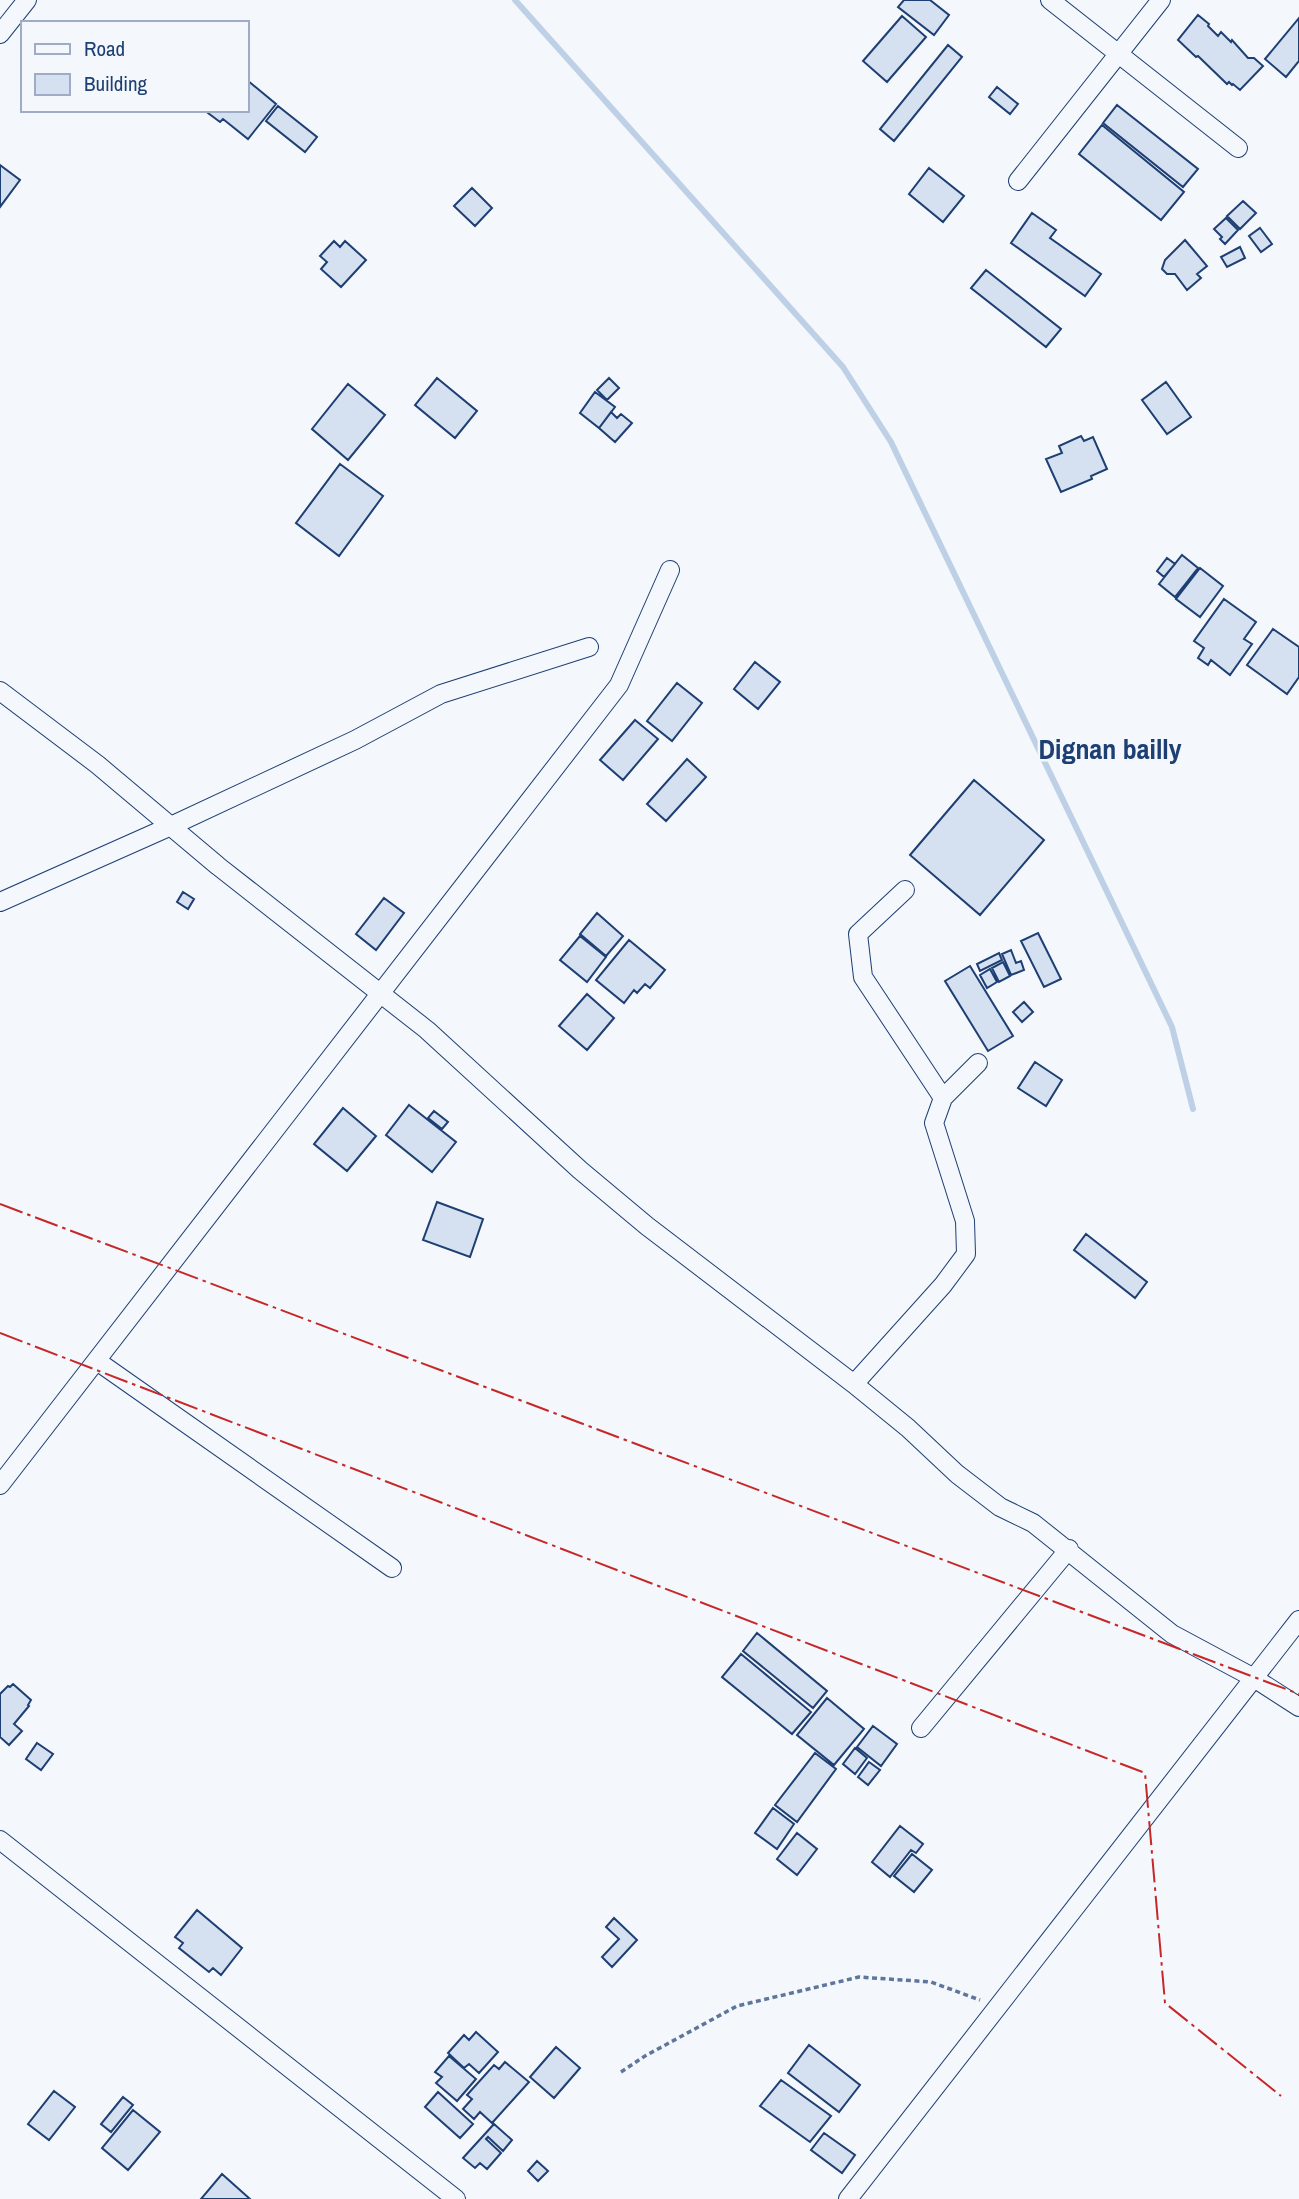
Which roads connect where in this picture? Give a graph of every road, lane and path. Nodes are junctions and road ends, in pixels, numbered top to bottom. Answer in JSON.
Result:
{"nodes":[{"id":1,"x":27,"y":0,"type":"edge"},
{"id":2,"x":1051,"y":0,"type":"edge"},
{"id":3,"x":1161,"y":0,"type":"edge"},
{"id":4,"x":0,"y":34,"type":"edge"},
{"id":5,"x":1119,"y":52,"type":"junction"},
{"id":6,"x":1238,"y":148,"type":"dead end"},
{"id":7,"x":1018,"y":181,"type":"dead end"},
{"id":8,"x":670,"y":570,"type":"dead end"},
{"id":9,"x":589,"y":646,"type":"dead end"},
{"id":10,"x":0,"y":691,"type":"edge"},
{"id":11,"x":171,"y":826,"type":"junction"},
{"id":12,"x":905,"y":890,"type":"dead end"},
{"id":13,"x":0,"y":902,"type":"edge"},
{"id":14,"x":381,"y":994,"type":"junction"},
{"id":15,"x":978,"y":1063,"type":"dead end"},
{"id":16,"x":943,"y":1098,"type":"junction"},
{"id":17,"x":97,"y":1362,"type":"junction"},
{"id":18,"x":854,"y":1384,"type":"junction"},
{"id":19,"x":0,"y":1485,"type":"edge"},
{"id":20,"x":1069,"y":1549,"type":"junction"},
{"id":21,"x":392,"y":1568,"type":"dead end"},
{"id":22,"x":1299,"y":1620,"type":"edge"},
{"id":23,"x":1254,"y":1678,"type":"junction"},
{"id":24,"x":1299,"y":1707,"type":"edge"},
{"id":25,"x":921,"y":1728,"type":"dead end"},
{"id":26,"x":0,"y":1840,"type":"edge"},
{"id":27,"x":998,"y":2006,"type":"junction"},
{"id":28,"x":621,"y":2072,"type":"dead end"},
{"id":29,"x":456,"y":2199,"type":"edge"},
{"id":30,"x":848,"y":2199,"type":"edge"}],
"edges":[{"from":1,"to":4,"type":"street"},
{"from":2,"to":5,"type":"street"},
{"from":3,"to":5,"type":"street"},
{"from":5,"to":6,"type":"street"},
{"from":5,"to":7,"type":"street"},
{"from":8,"to":14,"type":"street"},
{"from":9,"to":11,"type":"street"},
{"from":10,"to":11,"type":"street"},
{"from":11,"to":13,"type":"street"},
{"from":11,"to":14,"type":"street"},
{"from":12,"to":16,"type":"street"},
{"from":14,"to":17,"type":"street"},
{"from":14,"to":18,"type":"street"},
{"from":15,"to":16,"type":"street"},
{"from":16,"to":18,"type":"street"},
{"from":17,"to":19,"type":"street"},
{"from":17,"to":21,"type":"street"},
{"from":18,"to":20,"type":"street"},
{"from":20,"to":23,"type":"street"},
{"from":20,"to":25,"type":"street"},
{"from":22,"to":23,"type":"street"},
{"from":23,"to":24,"type":"street"},
{"from":23,"to":27,"type":"street"},
{"from":26,"to":29,"type":"street"},
{"from":27,"to":28,"type":"path"},
{"from":27,"to":30,"type":"street"}]}
